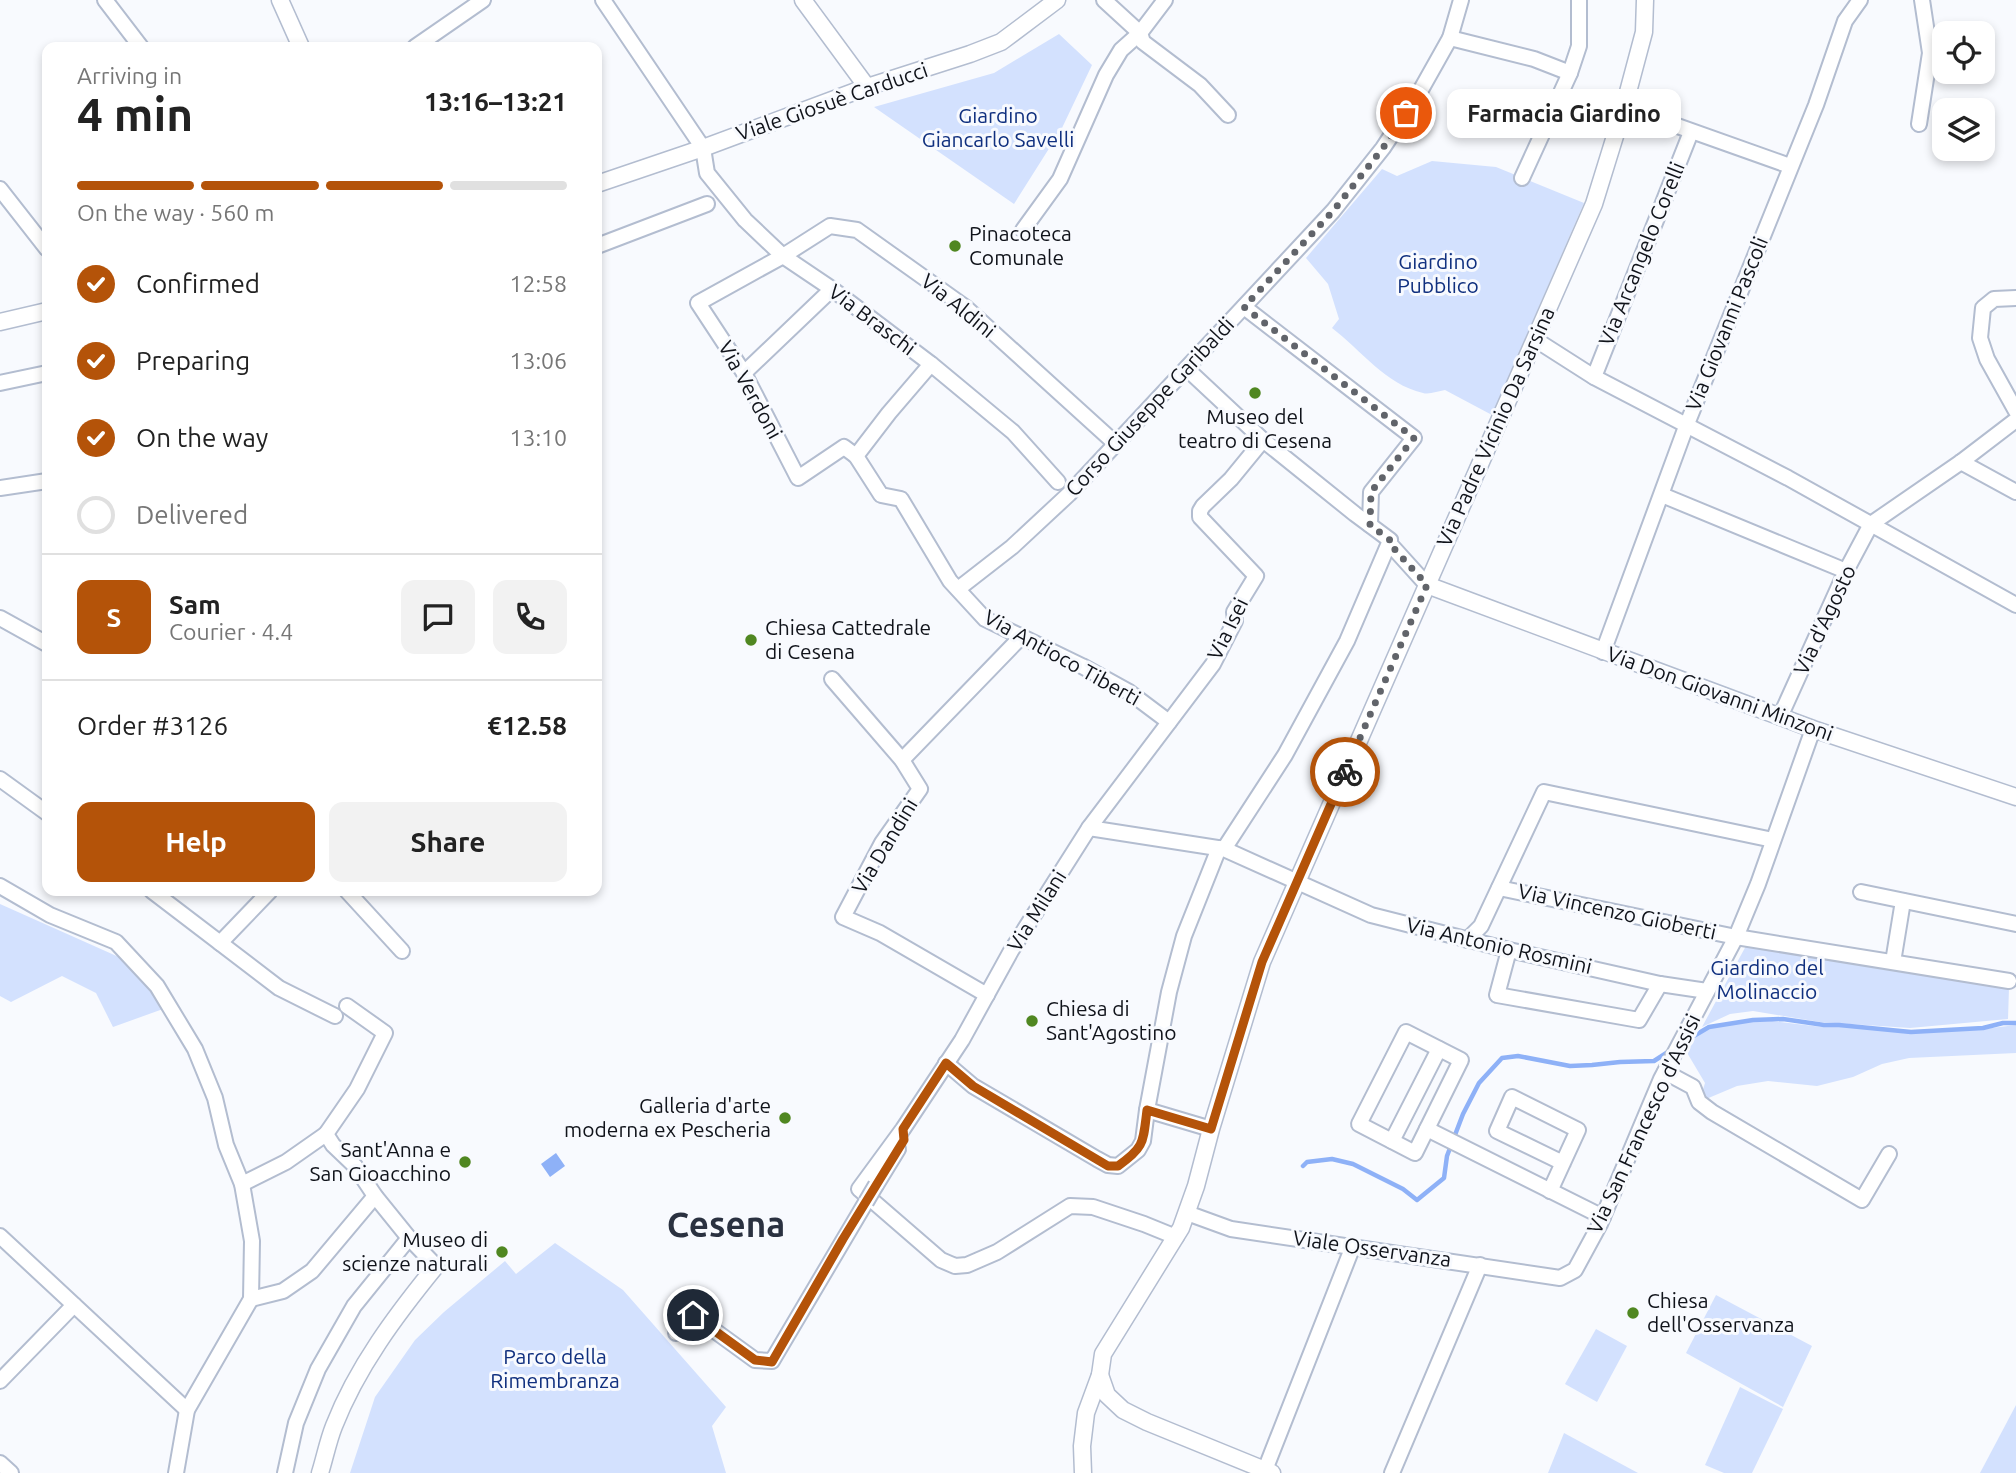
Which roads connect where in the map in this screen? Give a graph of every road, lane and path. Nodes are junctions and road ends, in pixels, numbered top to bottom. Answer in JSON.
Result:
{"nodes":[{"id":1,"x":105,"y":0,"type":"edge"},
{"id":2,"x":280,"y":0,"type":"edge"},
{"id":3,"x":483,"y":0,"type":"edge"},
{"id":4,"x":603,"y":0,"type":"edge"},
{"id":5,"x":803,"y":0,"type":"edge"},
{"id":6,"x":1057,"y":0,"type":"edge"},
{"id":7,"x":1104,"y":0,"type":"edge"},
{"id":8,"x":1165,"y":0,"type":"edge"},
{"id":9,"x":1461,"y":0,"type":"edge"},
{"id":10,"x":1579,"y":0,"type":"edge"},
{"id":11,"x":1645,"y":0,"type":"edge"},
{"id":12,"x":1860,"y":0,"type":"edge"},
{"id":13,"x":1922,"y":0,"type":"edge"},
{"id":14,"x":1140,"y":33,"type":"junction"},
{"id":15,"x":1450,"y":38,"type":"junction"},
{"id":16,"x":137,"y":42,"type":"edge"},
{"id":17,"x":299,"y":42,"type":"edge"},
{"id":18,"x":422,"y":42,"type":"edge"},
{"id":19,"x":1570,"y":73,"type":"junction"},
{"id":20,"x":867,"y":87,"type":"junction"},
{"id":21,"x":1624,"y":107,"type":"junction"},
{"id":22,"x":1228,"y":115,"type":"dead end"},
{"id":23,"x":1919,"y":124,"type":"dead end"},
{"id":24,"x":1691,"y":132,"type":"junction"},
{"id":25,"x":703,"y":148,"type":"junction"},
{"id":26,"x":1790,"y":166,"type":"junction"},
{"id":27,"x":1522,"y":178,"type":"dead end"},
{"id":28,"x":602,"y":182,"type":"edge"},
{"id":29,"x":0,"y":189,"type":"edge"},
{"id":30,"x":707,"y":204,"type":"dead end"},
{"id":31,"x":1023,"y":230,"type":"dead end"},
{"id":32,"x":42,"y":243,"type":"edge"},
{"id":33,"x":602,"y":244,"type":"edge"},
{"id":34,"x":783,"y":256,"type":"junction"},
{"id":35,"x":832,"y":289,"type":"junction"},
{"id":36,"x":2016,"y":298,"type":"edge"},
{"id":37,"x":698,"y":303,"type":"joint"},
{"id":38,"x":1244,"y":307,"type":"junction"},
{"id":39,"x":42,"y":312,"type":"edge"},
{"id":40,"x":0,"y":322,"type":"edge"},
{"id":41,"x":1536,"y":340,"type":"junction"},
{"id":42,"x":931,"y":364,"type":"junction"},
{"id":43,"x":1187,"y":369,"type":"junction"},
{"id":44,"x":744,"y":373,"type":"junction"},
{"id":45,"x":42,"y":374,"type":"edge"},
{"id":46,"x":1594,"y":377,"type":"junction"},
{"id":47,"x":0,"y":383,"type":"edge"},
{"id":48,"x":2016,"y":411,"type":"edge"},
{"id":49,"x":2016,"y":420,"type":"edge"},
{"id":50,"x":1687,"y":424,"type":"junction"},
{"id":51,"x":1262,"y":440,"type":"junction"},
{"id":52,"x":1116,"y":444,"type":"junction"},
{"id":53,"x":856,"y":456,"type":"junction"},
{"id":54,"x":1961,"y":462,"type":"junction"},
{"id":55,"x":42,"y":483,"type":"edge"},
{"id":56,"x":0,"y":488,"type":"edge"},
{"id":57,"x":1064,"y":488,"type":"junction"},
{"id":58,"x":2016,"y":492,"type":"edge"},
{"id":59,"x":1662,"y":495,"type":"junction"},
{"id":60,"x":1871,"y":524,"type":"junction"},
{"id":61,"x":1370,"y":525,"type":"junction"},
{"id":62,"x":1389,"y":543,"type":"junction"},
{"id":63,"x":1846,"y":571,"type":"junction"},
{"id":64,"x":1427,"y":585,"type":"junction"},
{"id":65,"x":958,"y":589,"type":"junction"},
{"id":66,"x":2016,"y":604,"type":"edge"},
{"id":67,"x":0,"y":618,"type":"edge"},
{"id":68,"x":1021,"y":637,"type":"junction"},
{"id":69,"x":42,"y":641,"type":"edge"},
{"id":70,"x":1603,"y":652,"type":"junction"},
{"id":71,"x":832,"y":679,"type":"dead end"},
{"id":72,"x":1780,"y":717,"type":"junction"},
{"id":73,"x":1170,"y":722,"type":"junction"},
{"id":74,"x":1813,"y":729,"type":"junction"},
{"id":75,"x":902,"y":760,"type":"junction"},
{"id":76,"x":0,"y":779,"type":"edge"},
{"id":77,"x":2016,"y":797,"type":"edge"},
{"id":78,"x":42,"y":809,"type":"edge"},
{"id":79,"x":1089,"y":828,"type":"junction"},
{"id":80,"x":1773,"y":839,"type":"junction"},
{"id":81,"x":1222,"y":849,"type":"junction"},
{"id":82,"x":1296,"y":882,"type":"junction"},
{"id":83,"x":0,"y":886,"type":"edge"},
{"id":84,"x":1499,"y":888,"type":"junction"},
{"id":85,"x":1861,"y":892,"type":"dead end"},
{"id":86,"x":159,"y":896,"type":"edge"},
{"id":87,"x":265,"y":896,"type":"edge"},
{"id":88,"x":352,"y":896,"type":"edge"},
{"id":89,"x":1903,"y":901,"type":"junction"},
{"id":90,"x":2016,"y":924,"type":"edge"},
{"id":91,"x":1736,"y":937,"type":"junction"},
{"id":92,"x":1467,"y":940,"type":"junction"},
{"id":93,"x":220,"y":943,"type":"junction"},
{"id":94,"x":1509,"y":950,"type":"junction"},
{"id":95,"x":402,"y":951,"type":"dead end"},
{"id":96,"x":1894,"y":961,"type":"junction"},
{"id":97,"x":2009,"y":981,"type":"dead end"},
{"id":98,"x":1660,"y":984,"type":"junction"},
{"id":99,"x":1707,"y":991,"type":"junction"},
{"id":100,"x":987,"y":995,"type":"junction"},
{"id":101,"x":347,"y":1006,"type":"dead end"},
{"id":102,"x":335,"y":1016,"type":"dead end"},
{"id":103,"x":1439,"y":1049,"type":"junction"},
{"id":104,"x":946,"y":1063,"type":"junction"},
{"id":105,"x":1665,"y":1072,"type":"junction"},
{"id":106,"x":1147,"y":1110,"type":"junction"},
{"id":107,"x":903,"y":1129,"type":"junction"},
{"id":108,"x":1211,"y":1129,"type":"junction"},
{"id":109,"x":1432,"y":1132,"type":"junction"},
{"id":110,"x":326,"y":1134,"type":"junction"},
{"id":111,"x":1392,"y":1141,"type":"junction"},
{"id":112,"x":1889,"y":1154,"type":"dead end"},
{"id":113,"x":1563,"y":1163,"type":"junction"},
{"id":114,"x":242,"y":1184,"type":"junction"},
{"id":115,"x":1550,"y":1191,"type":"junction"},
{"id":116,"x":862,"y":1195,"type":"junction"},
{"id":117,"x":375,"y":1196,"type":"junction"},
{"id":118,"x":1187,"y":1213,"type":"junction"},
{"id":119,"x":1603,"y":1217,"type":"junction"},
{"id":120,"x":0,"y":1237,"type":"edge"},
{"id":121,"x":1176,"y":1237,"type":"junction"},
{"id":122,"x":409,"y":1238,"type":"junction"},
{"id":123,"x":1353,"y":1247,"type":"junction"},
{"id":124,"x":1480,"y":1265,"type":"junction"},
{"id":125,"x":436,"y":1266,"type":"joint"},
{"id":126,"x":1560,"y":1278,"type":"joint"},
{"id":127,"x":251,"y":1299,"type":"junction"},
{"id":128,"x":74,"y":1305,"type":"junction"},
{"id":129,"x":676,"y":1333,"type":"dead end"},
{"id":130,"x":1100,"y":1375,"type":"junction"},
{"id":131,"x":0,"y":1381,"type":"edge"},
{"id":132,"x":187,"y":1410,"type":"junction"},
{"id":133,"x":0,"y":1463,"type":"edge"},
{"id":134,"x":1269,"y":1471,"type":"edge"},
{"id":135,"x":11,"y":1473,"type":"edge"},
{"id":136,"x":176,"y":1473,"type":"edge"},
{"id":137,"x":285,"y":1473,"type":"edge"},
{"id":138,"x":320,"y":1473,"type":"edge"},
{"id":139,"x":1083,"y":1473,"type":"edge"},
{"id":140,"x":1392,"y":1473,"type":"edge"}],
"edges":[{"from":1,"to":16,"type":"street"},
{"from":2,"to":17,"type":"street"},
{"from":3,"to":18,"type":"street"},
{"from":4,"to":25,"type":"street","name":"Via Braschi"},
{"from":5,"to":20,"type":"street"},
{"from":6,"to":20,"type":"street","name":"Viale Giosuè Carducci"},
{"from":7,"to":14,"type":"street"},
{"from":8,"to":14,"type":"street"},
{"from":9,"to":15,"type":"street","name":"Corso Giuseppe Garibaldi"},
{"from":10,"to":19,"type":"street"},
{"from":11,"to":21,"type":"street","name":"Via Padre Vicinio Da Sarsina"},
{"from":12,"to":26,"type":"street","name":"Via Giovanni Pascoli"},
{"from":13,"to":23,"type":"street"},
{"from":14,"to":22,"type":"street"},
{"from":14,"to":31,"type":"street"},
{"from":15,"to":19,"type":"street"},
{"from":15,"to":38,"type":"street","name":"Corso Giuseppe Garibaldi"},
{"from":19,"to":27,"type":"street"},
{"from":20,"to":25,"type":"street","name":"Viale Giosuè Carducci"},
{"from":21,"to":24,"type":"street"},
{"from":21,"to":41,"type":"street","name":"Via Padre Vicinio Da Sarsina"},
{"from":24,"to":26,"type":"street"},
{"from":24,"to":46,"type":"street","name":"Via Arcangelo Corelli"},
{"from":25,"to":28,"type":"street","name":"Viale Giosuè Carducci"},
{"from":25,"to":34,"type":"street","name":"Via Braschi"},
{"from":26,"to":50,"type":"street","name":"Via Giovanni Pascoli"},
{"from":29,"to":32,"type":"street"},
{"from":30,"to":33,"type":"street"},
{"from":34,"to":35,"type":"street","name":"Via Braschi"},
{"from":34,"to":37,"type":"street","name":"Via Aldini"},
{"from":34,"to":52,"type":"street","name":"Via Aldini"},
{"from":35,"to":42,"type":"street","name":"Via Braschi"},
{"from":35,"to":44,"type":"street"},
{"from":36,"to":48,"type":"street"},
{"from":37,"to":44,"type":"street","name":"Via Verdoni"},
{"from":38,"to":43,"type":"street","name":"Corso Giuseppe Garibaldi"},
{"from":38,"to":61,"type":"street"},
{"from":39,"to":40,"type":"street"},
{"from":41,"to":46,"type":"street"},
{"from":41,"to":64,"type":"street","name":"Via Padre Vicinio Da Sarsina"},
{"from":42,"to":53,"type":"street"},
{"from":42,"to":57,"type":"street","name":"Via Braschi"},
{"from":43,"to":51,"type":"street"},
{"from":43,"to":52,"type":"street","name":"Corso Giuseppe Garibaldi"},
{"from":44,"to":53,"type":"street","name":"Via Verdoni"},
{"from":45,"to":47,"type":"street"},
{"from":46,"to":50,"type":"street"},
{"from":49,"to":54,"type":"street"},
{"from":50,"to":59,"type":"street","name":"Via Giovanni Pascoli"},
{"from":50,"to":60,"type":"street"},
{"from":51,"to":61,"type":"street"},
{"from":51,"to":73,"type":"street","name":"Via Isei"},
{"from":52,"to":57,"type":"street","name":"Corso Giuseppe Garibaldi"},
{"from":53,"to":65,"type":"street","name":"Via Antioco Tiberti"},
{"from":54,"to":58,"type":"street"},
{"from":54,"to":60,"type":"street"},
{"from":55,"to":56,"type":"street"},
{"from":57,"to":65,"type":"street","name":"Corso Giuseppe Garibaldi"},
{"from":59,"to":63,"type":"street"},
{"from":59,"to":70,"type":"street","name":"Via Giovanni Pascoli"},
{"from":60,"to":63,"type":"street","name":"Via d'Agosto"},
{"from":60,"to":66,"type":"street"},
{"from":61,"to":62,"type":"street"},
{"from":62,"to":64,"type":"street"},
{"from":62,"to":81,"type":"street"},
{"from":63,"to":72,"type":"street","name":"Via d'Agosto"},
{"from":64,"to":70,"type":"street","name":"Via Don Giovanni Minzoni"},
{"from":64,"to":82,"type":"street","name":"Via Padre Vicinio Da Sarsina"},
{"from":65,"to":68,"type":"street","name":"Via Antioco Tiberti"},
{"from":67,"to":69,"type":"street"},
{"from":68,"to":73,"type":"street","name":"Via Antioco Tiberti"},
{"from":68,"to":75,"type":"street"},
{"from":70,"to":72,"type":"street","name":"Via Don Giovanni Minzoni"},
{"from":71,"to":75,"type":"street","name":"Via Dandini"},
{"from":72,"to":74,"type":"street","name":"Via Don Giovanni Minzoni"},
{"from":73,"to":79,"type":"street","name":"Via Isei"},
{"from":74,"to":77,"type":"street","name":"Via Don Giovanni Minzoni"},
{"from":74,"to":80,"type":"street","name":"Via San Francesco d'Assisi"},
{"from":75,"to":100,"type":"street","name":"Via Dandini"},
{"from":76,"to":78,"type":"street"},
{"from":79,"to":81,"type":"street","name":"Via Antonio Rosmini"},
{"from":79,"to":100,"type":"street","name":"Via Milani"},
{"from":80,"to":84,"type":"street"},
{"from":80,"to":91,"type":"street","name":"Via San Francesco d'Assisi"},
{"from":81,"to":82,"type":"street","name":"Via Antonio Rosmini"},
{"from":81,"to":106,"type":"street"},
{"from":82,"to":92,"type":"street","name":"Via Antonio Rosmini"},
{"from":82,"to":108,"type":"street","name":"Via Padre Vicinio Da Sarsina"},
{"from":83,"to":114,"type":"street"},
{"from":84,"to":91,"type":"street","name":"Via Vincenzo Gioberti"},
{"from":84,"to":92,"type":"street"},
{"from":85,"to":89,"type":"street"},
{"from":86,"to":93,"type":"street"},
{"from":87,"to":93,"type":"street"},
{"from":88,"to":95,"type":"street"},
{"from":89,"to":90,"type":"street"},
{"from":89,"to":96,"type":"street"},
{"from":91,"to":96,"type":"street","name":"Via Vincenzo Gioberti"},
{"from":91,"to":99,"type":"street","name":"Via San Francesco d'Assisi"},
{"from":92,"to":94,"type":"street","name":"Via Antonio Rosmini"},
{"from":93,"to":102,"type":"street"},
{"from":94,"to":98,"type":"street","name":"Via Antonio Rosmini"},
{"from":94,"to":98,"type":"street"},
{"from":96,"to":97,"type":"street","name":"Via Vincenzo Gioberti"},
{"from":98,"to":99,"type":"street","name":"Via Antonio Rosmini"},
{"from":99,"to":105,"type":"street","name":"Via San Francesco d'Assisi"},
{"from":100,"to":104,"type":"street","name":"Via Milani"},
{"from":101,"to":110,"type":"street"},
{"from":103,"to":109,"type":"street"},
{"from":103,"to":111,"type":"street"},
{"from":103,"to":111,"type":"street"},
{"from":104,"to":106,"type":"street"},
{"from":104,"to":107,"type":"street","name":"Via Milani"},
{"from":105,"to":112,"type":"street"},
{"from":105,"to":119,"type":"street","name":"Via San Francesco d'Assisi"},
{"from":106,"to":108,"type":"street"},
{"from":107,"to":116,"type":"street"},
{"from":107,"to":116,"type":"street","bridge":true},
{"from":108,"to":118,"type":"street","name":"Via Padre Vicinio Da Sarsina"},
{"from":109,"to":111,"type":"street"},
{"from":109,"to":115,"type":"street"},
{"from":110,"to":114,"type":"street"},
{"from":110,"to":117,"type":"street"},
{"from":113,"to":113,"type":"street"},
{"from":113,"to":115,"type":"street"},
{"from":114,"to":127,"type":"street"},
{"from":115,"to":119,"type":"street"},
{"from":116,"to":121,"type":"street"},
{"from":116,"to":129,"type":"street"},
{"from":117,"to":122,"type":"street"},
{"from":117,"to":127,"type":"street"},
{"from":118,"to":121,"type":"street","name":"Via Padre Vicinio Da Sarsina"},
{"from":118,"to":123,"type":"street","name":"Viale Osservanza"},
{"from":119,"to":126,"type":"street","name":"Via San Francesco d'Assisi"},
{"from":120,"to":128,"type":"street"},
{"from":121,"to":130,"type":"street","name":"Via Padre Vicinio Da Sarsina"},
{"from":122,"to":125,"type":"street"},
{"from":122,"to":137,"type":"street"},
{"from":123,"to":124,"type":"street","name":"Viale Osservanza"},
{"from":123,"to":134,"type":"street"},
{"from":124,"to":126,"type":"street","name":"Viale Osservanza"},
{"from":124,"to":140,"type":"street"},
{"from":125,"to":138,"type":"street"},
{"from":127,"to":132,"type":"street"},
{"from":128,"to":131,"type":"street"},
{"from":128,"to":132,"type":"street"},
{"from":130,"to":134,"type":"street"},
{"from":130,"to":139,"type":"street","name":"Via Padre Vicinio Da Sarsina"},
{"from":132,"to":136,"type":"street"},
{"from":133,"to":135,"type":"street"}]}
